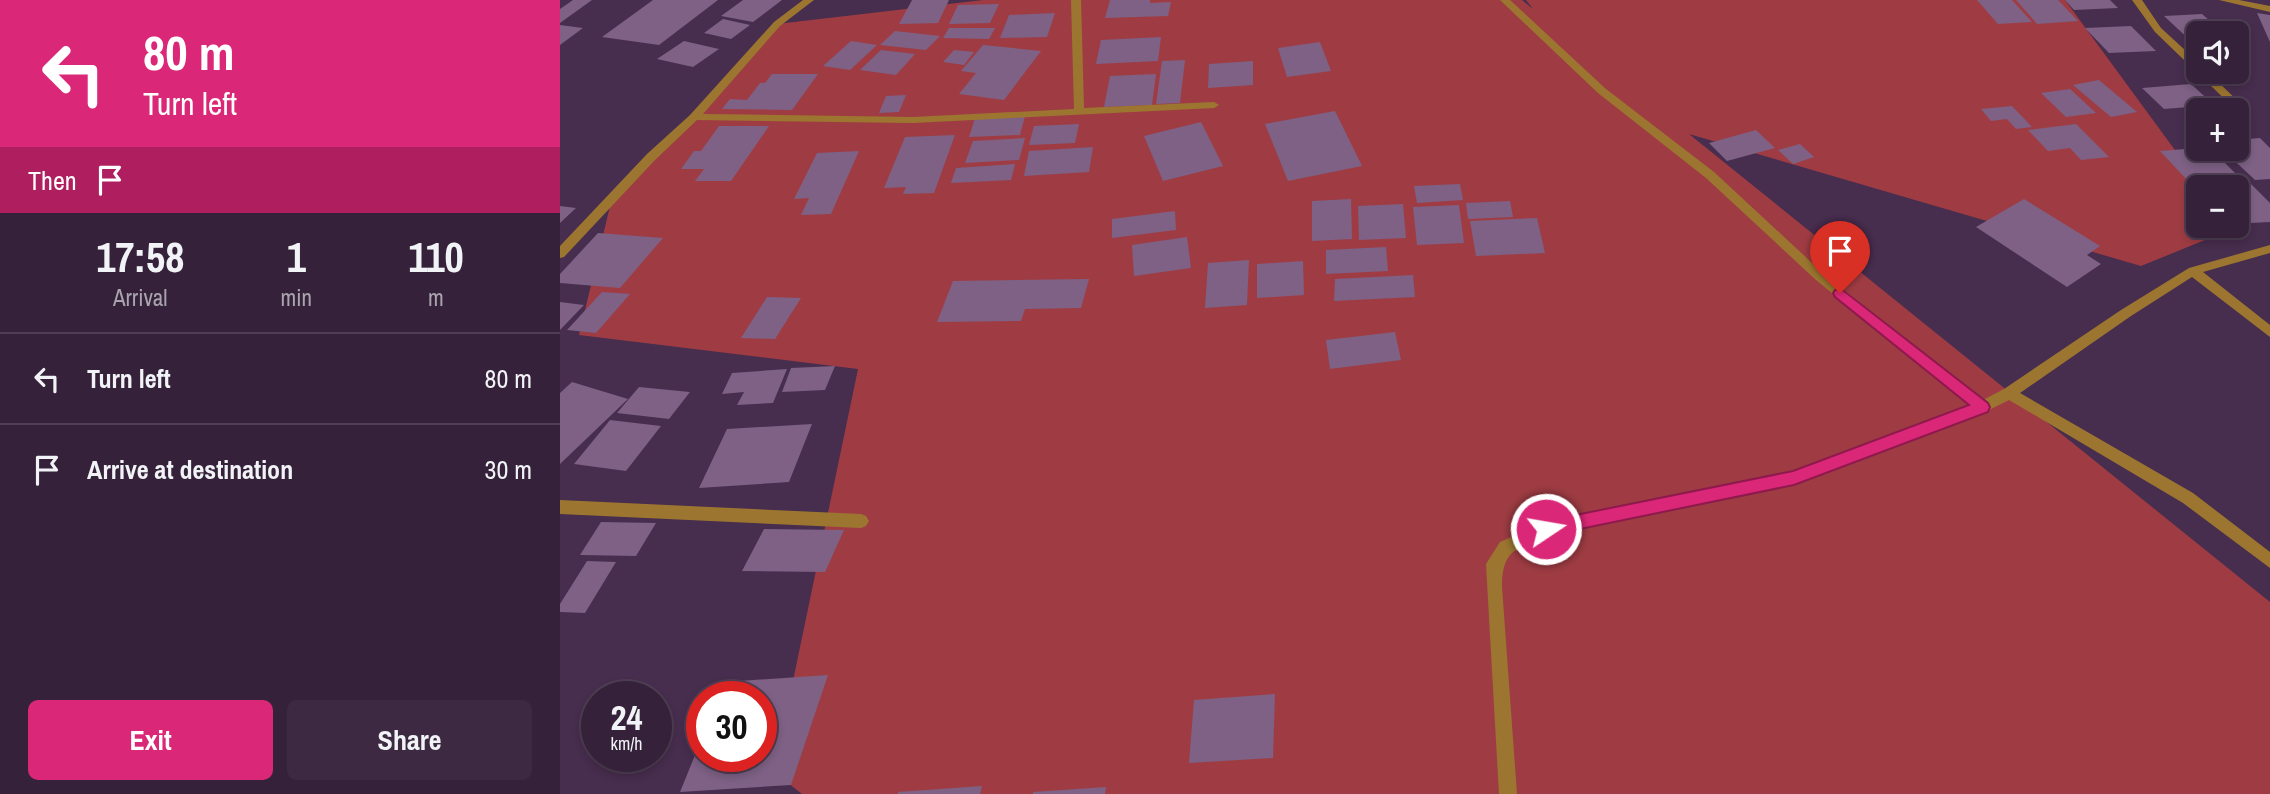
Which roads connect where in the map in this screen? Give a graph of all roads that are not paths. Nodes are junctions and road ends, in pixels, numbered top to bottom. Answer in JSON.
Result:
{"nodes":[{"id":1,"x":809,"y":0,"type":"edge"},
{"id":2,"x":1076,"y":0,"type":"edge"},
{"id":3,"x":1505,"y":0,"type":"edge"},
{"id":4,"x":2137,"y":0,"type":"edge"},
{"id":5,"x":2224,"y":0,"type":"edge"},
{"id":6,"x":2270,"y":9,"type":"edge"},
{"id":7,"x":2186,"y":57,"type":"edge"},
{"id":8,"x":2214,"y":84,"type":"edge"},
{"id":9,"x":2229,"y":98,"type":"edge"},
{"id":10,"x":1214,"y":106,"type":"dead end"},
{"id":11,"x":1079,"y":112,"type":"junction"},
{"id":12,"x":694,"y":117,"type":"junction"},
{"id":13,"x":2270,"y":249,"type":"edge"},
{"id":14,"x":560,"y":254,"type":"edge"},
{"id":15,"x":2193,"y":271,"type":"junction"},
{"id":16,"x":2270,"y":332,"type":"edge"},
{"id":17,"x":2009,"y":393,"type":"junction"},
{"id":18,"x":1982,"y":407,"type":"junction"},
{"id":19,"x":560,"y":507,"type":"edge"},
{"id":20,"x":861,"y":522,"type":"dead end"},
{"id":21,"x":2270,"y":561,"type":"edge"},
{"id":22,"x":1508,"y":794,"type":"edge"}],
"edges":[{"from":1,"to":12,"type":"street"},
{"from":2,"to":11,"type":"street"},
{"from":3,"to":18,"type":"street"},
{"from":4,"to":7,"type":"street"},
{"from":5,"to":6,"type":"street"},
{"from":8,"to":9,"type":"street"},
{"from":10,"to":11,"type":"street"},
{"from":11,"to":12,"type":"street"},
{"from":12,"to":14,"type":"street"},
{"from":13,"to":15,"type":"street"},
{"from":15,"to":16,"type":"street"},
{"from":15,"to":17,"type":"street"},
{"from":17,"to":18,"type":"street"},
{"from":17,"to":21,"type":"street"},
{"from":18,"to":22,"type":"street"},
{"from":19,"to":20,"type":"street"}]}
